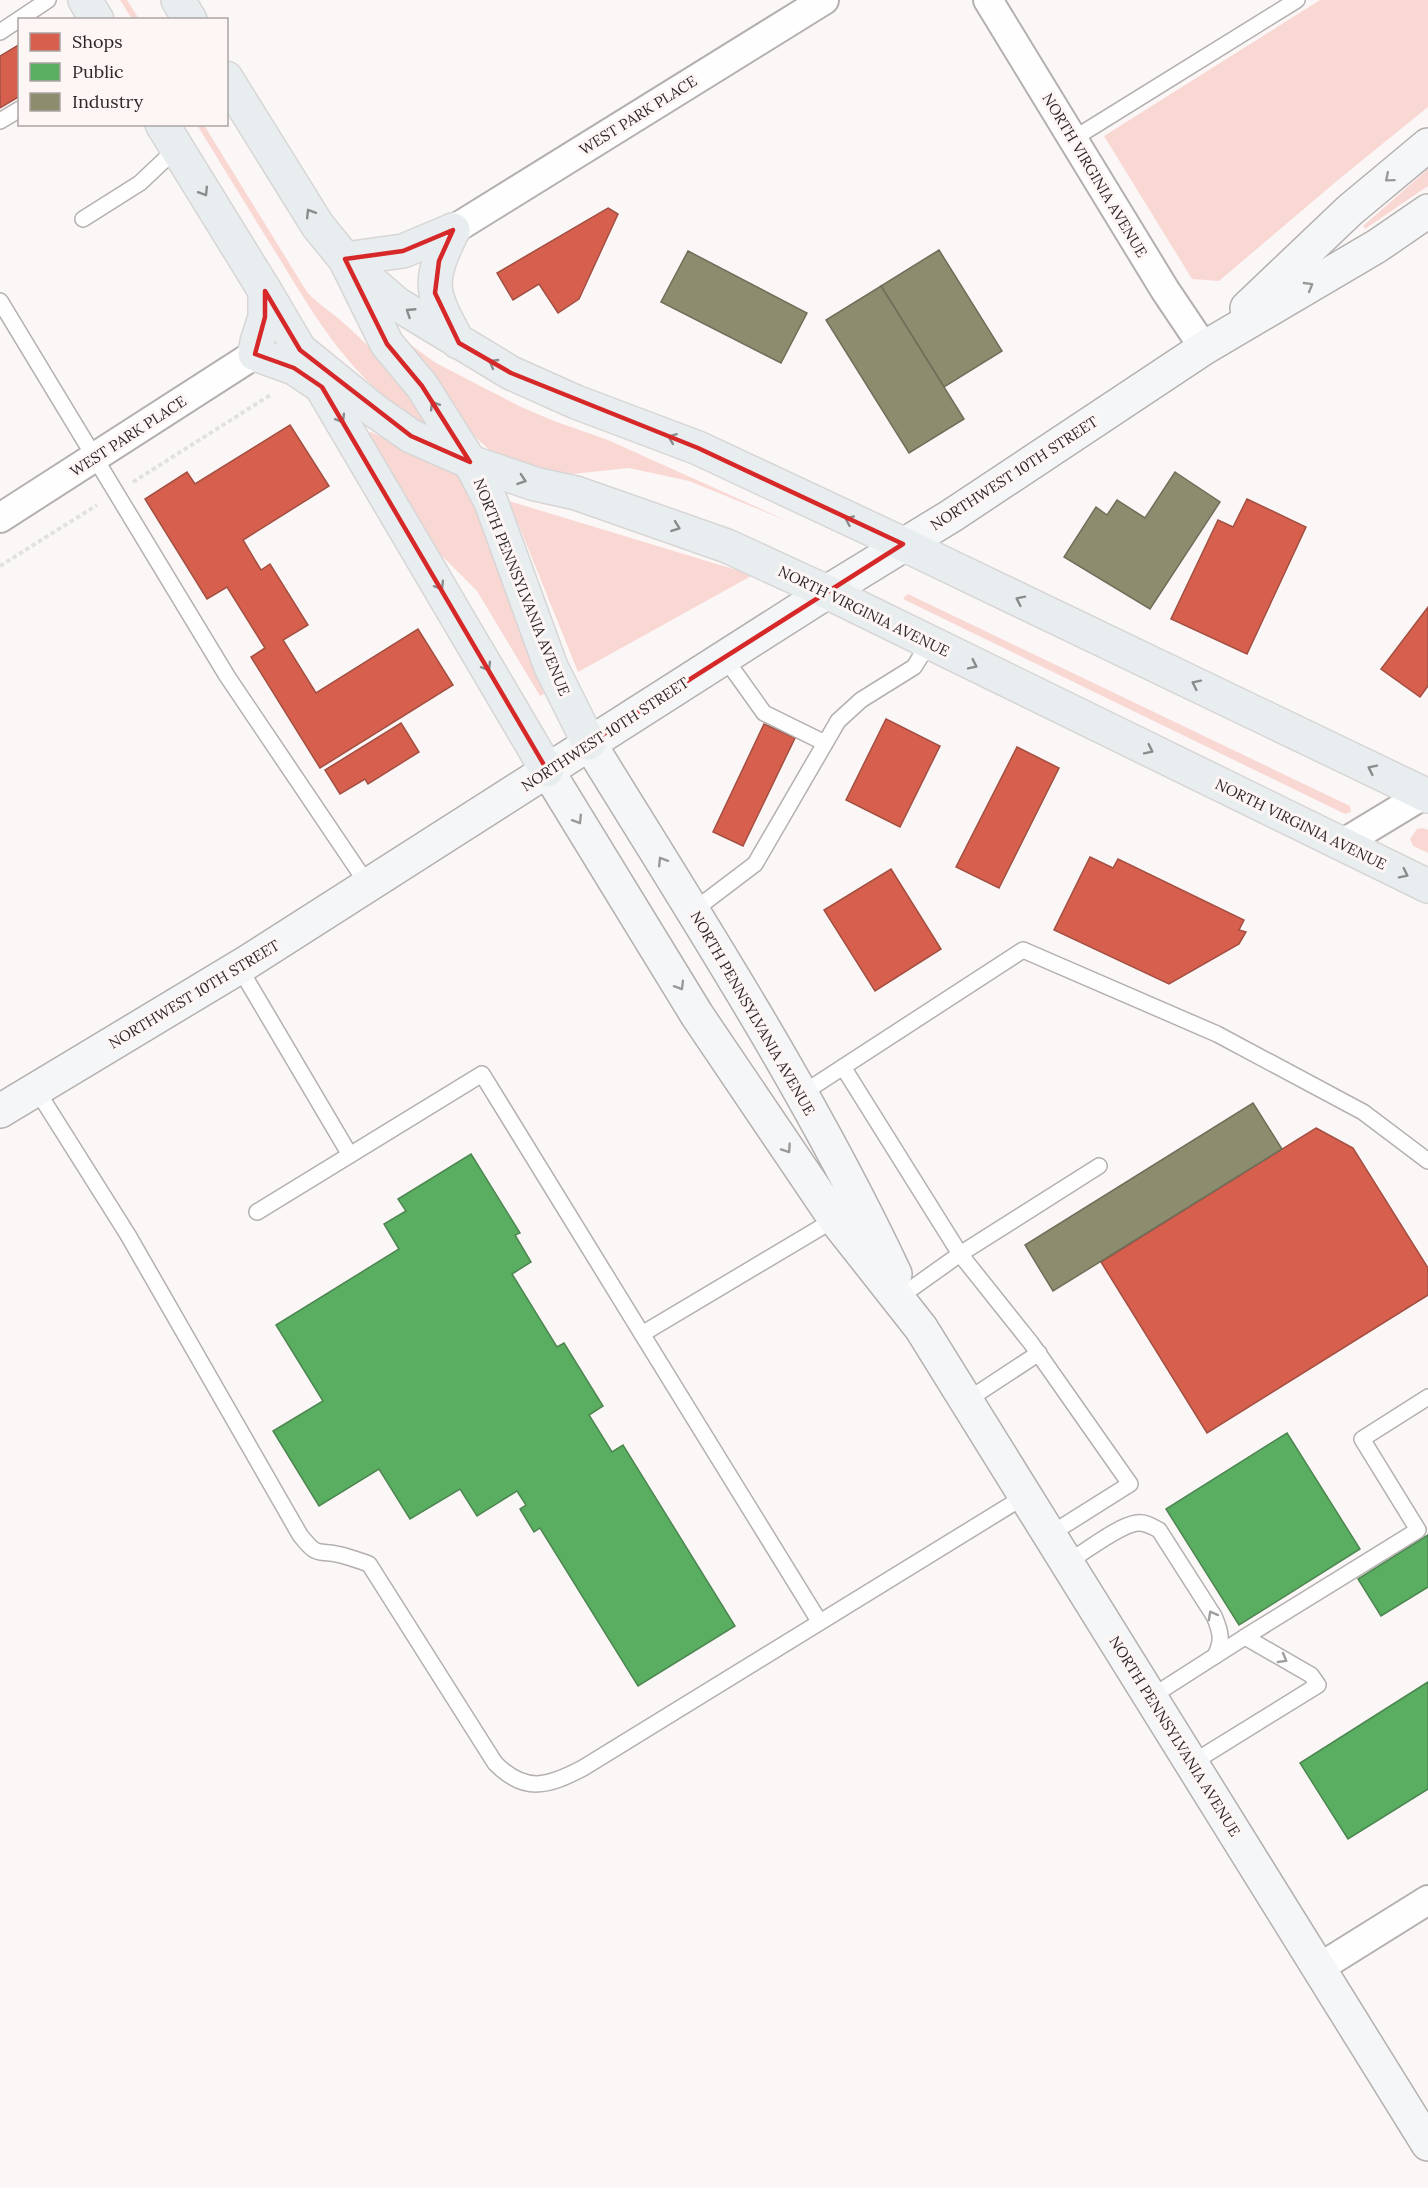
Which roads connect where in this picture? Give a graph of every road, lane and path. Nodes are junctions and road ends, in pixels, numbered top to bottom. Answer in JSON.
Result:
{"nodes":[{"id":1,"x":48,"y":0,"type":"edge"},
{"id":2,"x":85,"y":0,"type":"edge"},
{"id":3,"x":178,"y":0,"type":"edge"},
{"id":4,"x":824,"y":0,"type":"edge"},
{"id":5,"x":988,"y":0,"type":"edge"},
{"id":6,"x":1297,"y":0,"type":"edge"},
{"id":7,"x":21,"y":18,"type":"edge"},
{"id":8,"x":96,"y":18,"type":"edge"},
{"id":9,"x":189,"y":18,"type":"edge"},
{"id":10,"x":18,"y":20,"type":"edge"},
{"id":11,"x":0,"y":32,"type":"edge"},
{"id":12,"x":228,"y":81,"type":"edge"},
{"id":13,"x":18,"y":110,"type":"edge"},
{"id":14,"x":0,"y":121,"type":"edge"},
{"id":15,"x":170,"y":136,"type":"edge"},
{"id":16,"x":1073,"y":139,"type":"junction"},
{"id":17,"x":1428,"y":145,"type":"edge"},
{"id":18,"x":1428,"y":211,"type":"edge"},
{"id":19,"x":83,"y":219,"type":"dead end"},
{"id":20,"x":453,"y":230,"type":"junction"},
{"id":21,"x":345,"y":259,"type":"junction"},
{"id":22,"x":265,"y":291,"type":"junction"},
{"id":23,"x":0,"y":301,"type":"edge"},
{"id":24,"x":459,"y":343,"type":"junction"},
{"id":25,"x":1204,"y":348,"type":"junction"},
{"id":26,"x":255,"y":354,"type":"junction"},
{"id":27,"x":308,"y":371,"type":"junction"},
{"id":28,"x":95,"y":457,"type":"junction"},
{"id":29,"x":470,"y":462,"type":"junction"},
{"id":30,"x":117,"y":492,"type":"junction"},
{"id":31,"x":0,"y":518,"type":"edge"},
{"id":32,"x":903,"y":544,"type":"junction"},
{"id":33,"x":0,"y":566,"type":"edge"},
{"id":34,"x":827,"y":592,"type":"junction"},
{"id":35,"x":930,"y":643,"type":"junction"},
{"id":36,"x":724,"y":657,"type":"junction"},
{"id":37,"x":590,"y":743,"type":"junction"},
{"id":38,"x":825,"y":743,"type":"junction"},
{"id":39,"x":547,"y":770,"type":"junction"},
{"id":40,"x":1427,"y":794,"type":"edge"},
{"id":41,"x":1342,"y":844,"type":"junction"},
{"id":42,"x":368,"y":885,"type":"junction"},
{"id":43,"x":1428,"y":886,"type":"edge"},
{"id":44,"x":693,"y":911,"type":"junction"},
{"id":45,"x":239,"y":967,"type":"junction"},
{"id":46,"x":843,"y":1067,"type":"junction"},
{"id":47,"x":36,"y":1089,"type":"junction"},
{"id":48,"x":800,"y":1095,"type":"junction"},
{"id":49,"x":0,"y":1111,"type":"edge"},
{"id":50,"x":350,"y":1155,"type":"junction"},
{"id":51,"x":1428,"y":1161,"type":"edge"},
{"id":52,"x":1099,"y":1166,"type":"dead end"},
{"id":53,"x":257,"y":1212,"type":"dead end"},
{"id":54,"x":835,"y":1219,"type":"junction"},
{"id":55,"x":960,"y":1254,"type":"junction"},
{"id":56,"x":904,"y":1293,"type":"junction"},
{"id":57,"x":921,"y":1328,"type":"junction"},
{"id":58,"x":642,"y":1334,"type":"junction"},
{"id":59,"x":1039,"y":1353,"type":"junction"},
{"id":60,"x":1428,"y":1397,"type":"edge"},
{"id":61,"x":966,"y":1401,"type":"junction"},
{"id":62,"x":1024,"y":1496,"type":"junction"},
{"id":63,"x":1049,"y":1535,"type":"junction"},
{"id":64,"x":1067,"y":1563,"type":"junction"},
{"id":65,"x":819,"y":1621,"type":"junction"},
{"id":66,"x":1245,"y":1637,"type":"junction"},
{"id":67,"x":1215,"y":1656,"type":"junction"},
{"id":68,"x":1151,"y":1697,"type":"junction"},
{"id":69,"x":1192,"y":1763,"type":"junction"},
{"id":70,"x":1428,"y":1900,"type":"edge"},
{"id":71,"x":1319,"y":1968,"type":"junction"},
{"id":72,"x":1428,"y":2144,"type":"edge"}],
"edges":[{"from":1,"to":7,"type":"lane"},
{"from":2,"to":8,"type":"main road"},
{"from":3,"to":9,"type":"main road"},
{"from":4,"to":20,"type":"street","name":"WEST PARK PLACE"},
{"from":5,"to":16,"type":"street","name":"NORTH VIRGINIA AVENUE"},
{"from":6,"to":16,"type":"lane"},
{"from":10,"to":11,"type":"lane"},
{"from":21,"to":12,"type":"main road","name":"NORTH PENNSYLVANIA AVENUE","one_way":true},
{"from":13,"to":14,"type":"lane"},
{"from":15,"to":19,"type":"lane"},
{"from":15,"to":22,"type":"main road","name":"NORTH PENNSYLVANIA AVENUE","one_way":true},
{"from":16,"to":25,"type":"street","name":"NORTH VIRGINIA AVENUE"},
{"from":17,"to":25,"type":"main road","name":"NORTHWEST 10TH STREET","one_way":true},
{"from":25,"to":18,"type":"main road","name":"NORTHWEST 10TH STREET","one_way":true},
{"from":20,"to":21,"type":"main road"},
{"from":20,"to":24,"type":"main road"},
{"from":24,"to":21,"type":"main road","one_way":true},
{"from":29,"to":21,"type":"main road","name":"NORTH PENNSYLVANIA AVENUE","one_way":true},
{"from":22,"to":26,"type":"main road"},
{"from":22,"to":27,"type":"main road","name":"NORTH PENNSYLVANIA AVENUE"},
{"from":23,"to":28,"type":"lane"},
{"from":32,"to":24,"type":"main road","one_way":true},
{"from":25,"to":32,"type":"main road","name":"NORTHWEST 10TH STREET"},
{"from":26,"to":27,"type":"main road"},
{"from":26,"to":28,"type":"street","name":"WEST PARK PLACE"},
{"from":27,"to":29,"type":"main road","name":"NORTH VIRGINIA AVENUE"},
{"from":27,"to":30,"type":"path"},
{"from":27,"to":39,"type":"main road","name":"NORTH PENNSYLVANIA AVENUE","one_way":true},
{"from":28,"to":30,"type":"lane"},
{"from":28,"to":31,"type":"street","name":"WEST PARK PLACE"},
{"from":29,"to":34,"type":"main road","name":"NORTH VIRGINIA AVENUE","one_way":true},
{"from":29,"to":37,"type":"main road","name":"NORTH PENNSYLVANIA AVENUE"},
{"from":30,"to":33,"type":"path"},
{"from":30,"to":42,"type":"lane"},
{"from":32,"to":34,"type":"main road","name":"NORTHWEST 10TH STREET"},
{"from":40,"to":32,"type":"main road","one_way":true},
{"from":34,"to":35,"type":"main road","name":"NORTH VIRGINIA AVENUE"},
{"from":34,"to":36,"type":"main road","name":"NORTHWEST 10TH STREET"},
{"from":35,"to":38,"type":"lane"},
{"from":35,"to":41,"type":"main road","name":"NORTH VIRGINIA AVENUE","one_way":true},
{"from":36,"to":37,"type":"main road","name":"NORTHWEST 10TH STREET"},
{"from":36,"to":38,"type":"lane"},
{"from":37,"to":39,"type":"main road","name":"NORTHWEST 10TH STREET"},
{"from":44,"to":37,"type":"main road","name":"NORTH PENNSYLVANIA AVENUE","one_way":true},
{"from":38,"to":44,"type":"lane"},
{"from":39,"to":42,"type":"main road","name":"NORTHWEST 10TH STREET"},
{"from":39,"to":54,"type":"main road","name":"NORTH PENNSYLVANIA AVENUE","one_way":true},
{"from":40,"to":41,"type":"street"},
{"from":41,"to":43,"type":"main road","name":"NORTH VIRGINIA AVENUE","one_way":true},
{"from":42,"to":45,"type":"main road","name":"NORTHWEST 10TH STREET"},
{"from":44,"to":48,"type":"main road","name":"NORTH PENNSYLVANIA AVENUE"},
{"from":45,"to":47,"type":"main road","name":"NORTHWEST 10TH STREET"},
{"from":45,"to":50,"type":"lane"},
{"from":46,"to":48,"type":"lane"},
{"from":46,"to":51,"type":"lane"},
{"from":46,"to":55,"type":"lane"},
{"from":47,"to":49,"type":"main road","name":"NORTHWEST 10TH STREET"},
{"from":47,"to":65,"type":"lane"},
{"from":48,"to":56,"type":"main road","name":"NORTH PENNSYLVANIA AVENUE"},
{"from":50,"to":53,"type":"lane"},
{"from":50,"to":58,"type":"lane"},
{"from":52,"to":55,"type":"lane"},
{"from":54,"to":57,"type":"main road","name":"NORTH PENNSYLVANIA AVENUE"},
{"from":54,"to":58,"type":"lane"},
{"from":55,"to":56,"type":"lane"},
{"from":55,"to":59,"type":"lane"},
{"from":56,"to":57,"type":"main road","name":"NORTH PENNSYLVANIA AVENUE"},
{"from":57,"to":61,"type":"main road","name":"NORTH PENNSYLVANIA AVENUE"},
{"from":58,"to":65,"type":"lane"},
{"from":59,"to":61,"type":"lane"},
{"from":59,"to":63,"type":"lane"},
{"from":60,"to":66,"type":"lane"},
{"from":61,"to":62,"type":"main road","name":"NORTH PENNSYLVANIA AVENUE"},
{"from":62,"to":63,"type":"main road","name":"NORTH PENNSYLVANIA AVENUE"},
{"from":62,"to":65,"type":"lane"},
{"from":63,"to":64,"type":"main road","name":"NORTH PENNSYLVANIA AVENUE"},
{"from":67,"to":64,"type":"lane","one_way":true},
{"from":64,"to":68,"type":"main road","name":"NORTH PENNSYLVANIA AVENUE"},
{"from":66,"to":67,"type":"lane"},
{"from":66,"to":69,"type":"lane","one_way":true},
{"from":67,"to":68,"type":"lane"},
{"from":68,"to":69,"type":"main road","name":"NORTH PENNSYLVANIA AVENUE"},
{"from":69,"to":71,"type":"main road","name":"NORTH PENNSYLVANIA AVENUE"},
{"from":70,"to":71,"type":"street"},
{"from":71,"to":72,"type":"main road","name":"NORTH PENNSYLVANIA AVENUE"}]}
